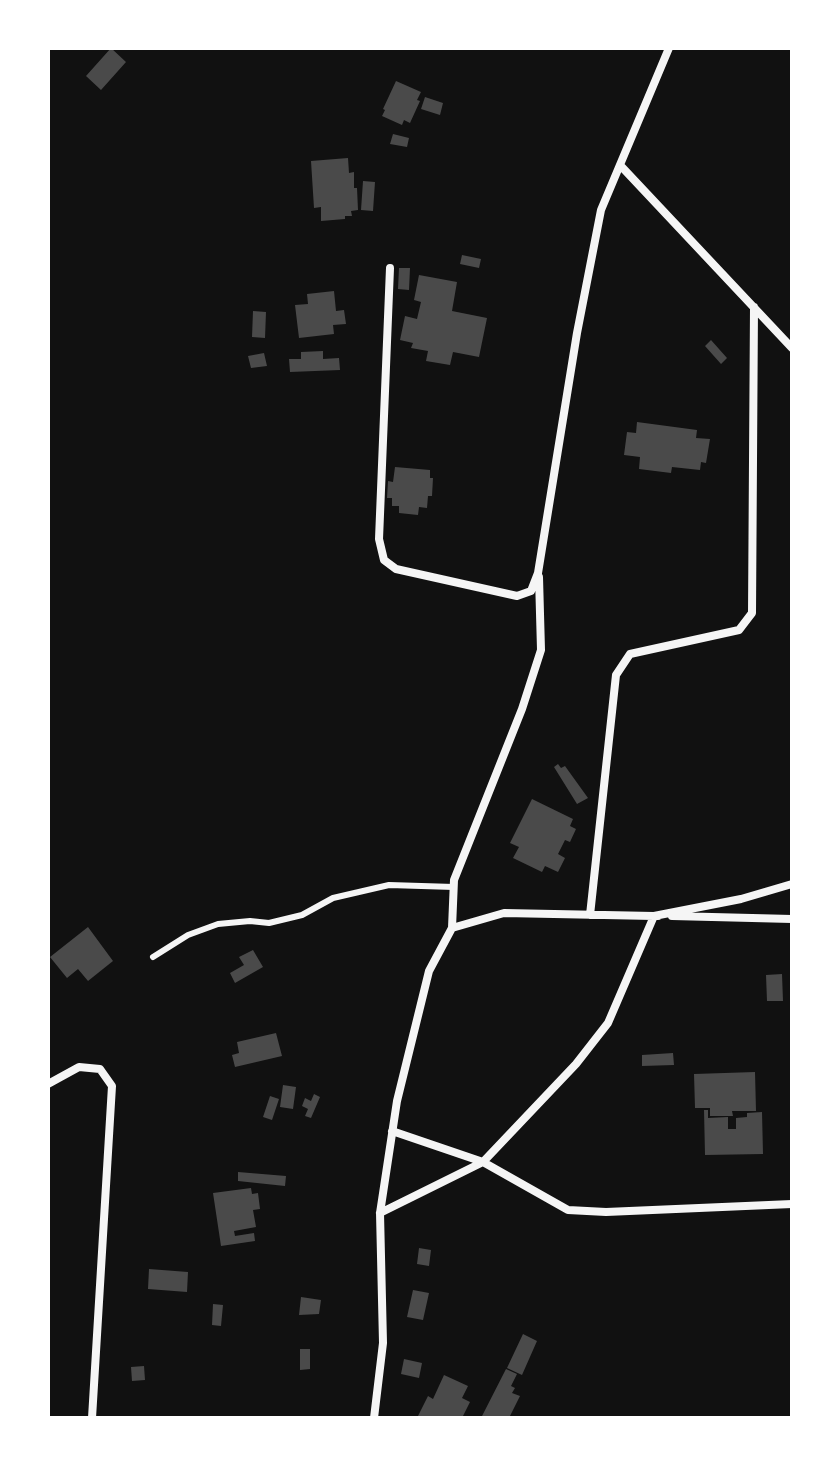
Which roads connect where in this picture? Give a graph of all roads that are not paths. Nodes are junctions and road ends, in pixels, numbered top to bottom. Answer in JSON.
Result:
{"nodes":[{"id":1,"x":669,"y":48,"type":"edge"},
{"id":2,"x":620,"y":165,"type":"junction"},
{"id":3,"x":390,"y":268,"type":"dead end"},
{"id":4,"x":754,"y":307,"type":"junction"},
{"id":5,"x":792,"y":348,"type":"edge"},
{"id":6,"x":538,"y":573,"type":"junction"},
{"id":7,"x":792,"y":884,"type":"edge"},
{"id":8,"x":454,"y":887,"type":"junction"},
{"id":9,"x":590,"y":915,"type":"junction"},
{"id":10,"x":654,"y":916,"type":"junction"},
{"id":11,"x":792,"y":919,"type":"edge"},
{"id":12,"x":452,"y":928,"type":"junction"},
{"id":13,"x":153,"y":957,"type":"dead end"},
{"id":14,"x":48,"y":1084,"type":"edge"},
{"id":15,"x":392,"y":1131,"type":"junction"},
{"id":16,"x":483,"y":1162,"type":"junction"},
{"id":17,"x":792,"y":1204,"type":"edge"},
{"id":18,"x":380,"y":1213,"type":"junction"},
{"id":19,"x":92,"y":1418,"type":"edge"},
{"id":20,"x":374,"y":1418,"type":"edge"}],
"edges":[{"from":1,"to":2,"type":"street"},
{"from":2,"to":4,"type":"street"},
{"from":2,"to":6,"type":"street"},
{"from":3,"to":6,"type":"street"},
{"from":4,"to":5,"type":"street"},
{"from":4,"to":9,"type":"street"},
{"from":6,"to":8,"type":"street"},
{"from":7,"to":10,"type":"street"},
{"from":8,"to":12,"type":"street"},
{"from":8,"to":13,"type":"lane"},
{"from":9,"to":10,"type":"street"},
{"from":9,"to":12,"type":"street"},
{"from":10,"to":11,"type":"street"},
{"from":10,"to":16,"type":"street"},
{"from":12,"to":15,"type":"street"},
{"from":14,"to":19,"type":"street"},
{"from":15,"to":16,"type":"street"},
{"from":15,"to":18,"type":"street"},
{"from":16,"to":17,"type":"street"},
{"from":16,"to":18,"type":"street"},
{"from":18,"to":20,"type":"street"}]}
